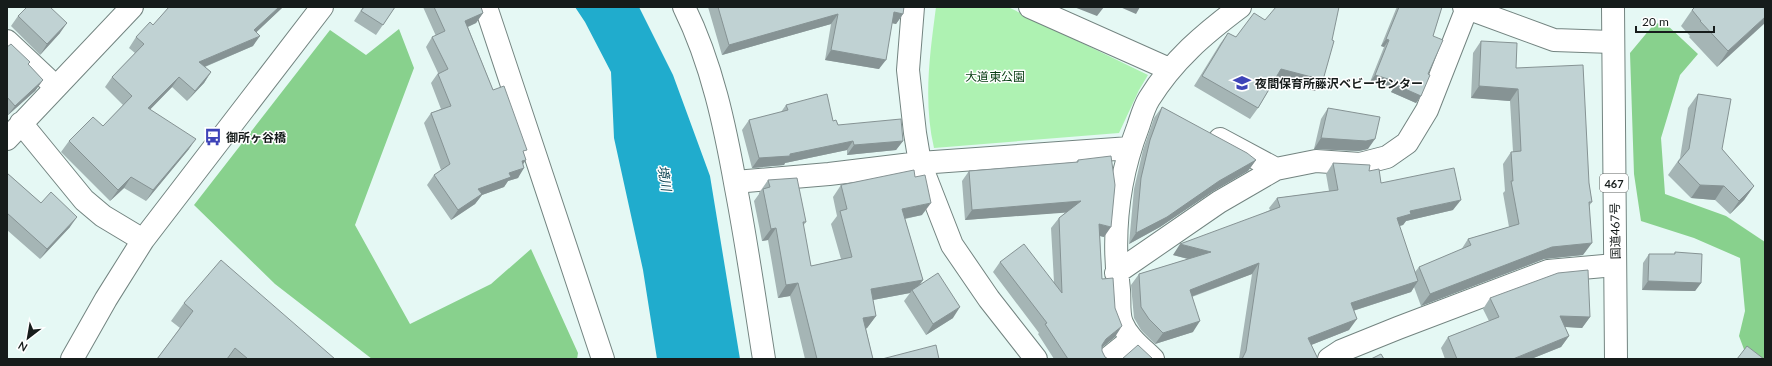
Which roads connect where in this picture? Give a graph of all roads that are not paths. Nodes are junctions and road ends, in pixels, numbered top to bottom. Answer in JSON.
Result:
{"nodes":[{"id":1,"x":132,"y":7,"type":"edge"},
{"id":2,"x":322,"y":7,"type":"edge"},
{"id":3,"x":486,"y":7,"type":"edge"},
{"id":4,"x":684,"y":7,"type":"edge"},
{"id":5,"x":913,"y":7,"type":"edge"},
{"id":6,"x":1030,"y":7,"type":"edge"},
{"id":7,"x":1240,"y":7,"type":"edge"},
{"id":8,"x":1613,"y":7,"type":"edge"},
{"id":9,"x":1466,"y":8,"type":"edge"},
{"id":10,"x":7,"y":41,"type":"edge"},
{"id":11,"x":1612,"y":42,"type":"junction"},
{"id":12,"x":1169,"y":69,"type":"junction"},
{"id":13,"x":56,"y":87,"type":"junction"},
{"id":14,"x":1148,"y":100,"type":"junction"},
{"id":15,"x":1168,"y":111,"type":"edge"},
{"id":16,"x":21,"y":123,"type":"junction"},
{"id":17,"x":1202,"y":129,"type":"edge"},
{"id":18,"x":7,"y":139,"type":"edge"},
{"id":19,"x":1130,"y":148,"type":"junction"},
{"id":20,"x":920,"y":164,"type":"junction"},
{"id":21,"x":1276,"y":169,"type":"junction"},
{"id":22,"x":735,"y":182,"type":"junction"},
{"id":23,"x":143,"y":240,"type":"junction"},
{"id":24,"x":1615,"y":265,"type":"junction"},
{"id":25,"x":1116,"y":273,"type":"junction"},
{"id":26,"x":1132,"y":339,"type":"junction"},
{"id":27,"x":72,"y":359,"type":"edge"},
{"id":28,"x":603,"y":359,"type":"edge"},
{"id":29,"x":764,"y":359,"type":"edge"},
{"id":30,"x":1036,"y":359,"type":"edge"},
{"id":31,"x":1107,"y":359,"type":"edge"},
{"id":32,"x":1153,"y":359,"type":"edge"},
{"id":33,"x":1328,"y":359,"type":"edge"},
{"id":34,"x":1616,"y":359,"type":"edge"}],
"edges":[{"from":1,"to":13,"type":"main road"},
{"from":2,"to":23,"type":"main road"},
{"from":3,"to":28,"type":"main road"},
{"from":4,"to":22,"type":"main road"},
{"from":5,"to":20,"type":"main road"},
{"from":6,"to":12,"type":"main road"},
{"from":7,"to":12,"type":"main road"},
{"from":8,"to":11,"type":"main road","name":"国道467号","number":"467"},
{"from":9,"to":11,"type":"main road"},
{"from":9,"to":21,"type":"main road"},
{"from":10,"to":13,"type":"main road"},
{"from":11,"to":24,"type":"main road","name":"国道467号","number":"467"},
{"from":12,"to":14,"type":"main road"},
{"from":13,"to":16,"type":"main road"},
{"from":14,"to":15,"type":"main road"},
{"from":14,"to":19,"type":"main road"},
{"from":16,"to":18,"type":"main road"},
{"from":16,"to":23,"type":"main road"},
{"from":17,"to":21,"type":"main road"},
{"from":19,"to":20,"type":"main road"},
{"from":19,"to":25,"type":"main road"},
{"from":20,"to":22,"type":"main road"},
{"from":20,"to":30,"type":"main road"},
{"from":21,"to":25,"type":"main road"},
{"from":22,"to":29,"type":"main road"},
{"from":23,"to":27,"type":"main road"},
{"from":24,"to":33,"type":"main road"},
{"from":24,"to":34,"type":"main road","name":"国道467号","number":"467"},
{"from":25,"to":26,"type":"main road"},
{"from":26,"to":31,"type":"main road"},
{"from":26,"to":32,"type":"main road"}]}
